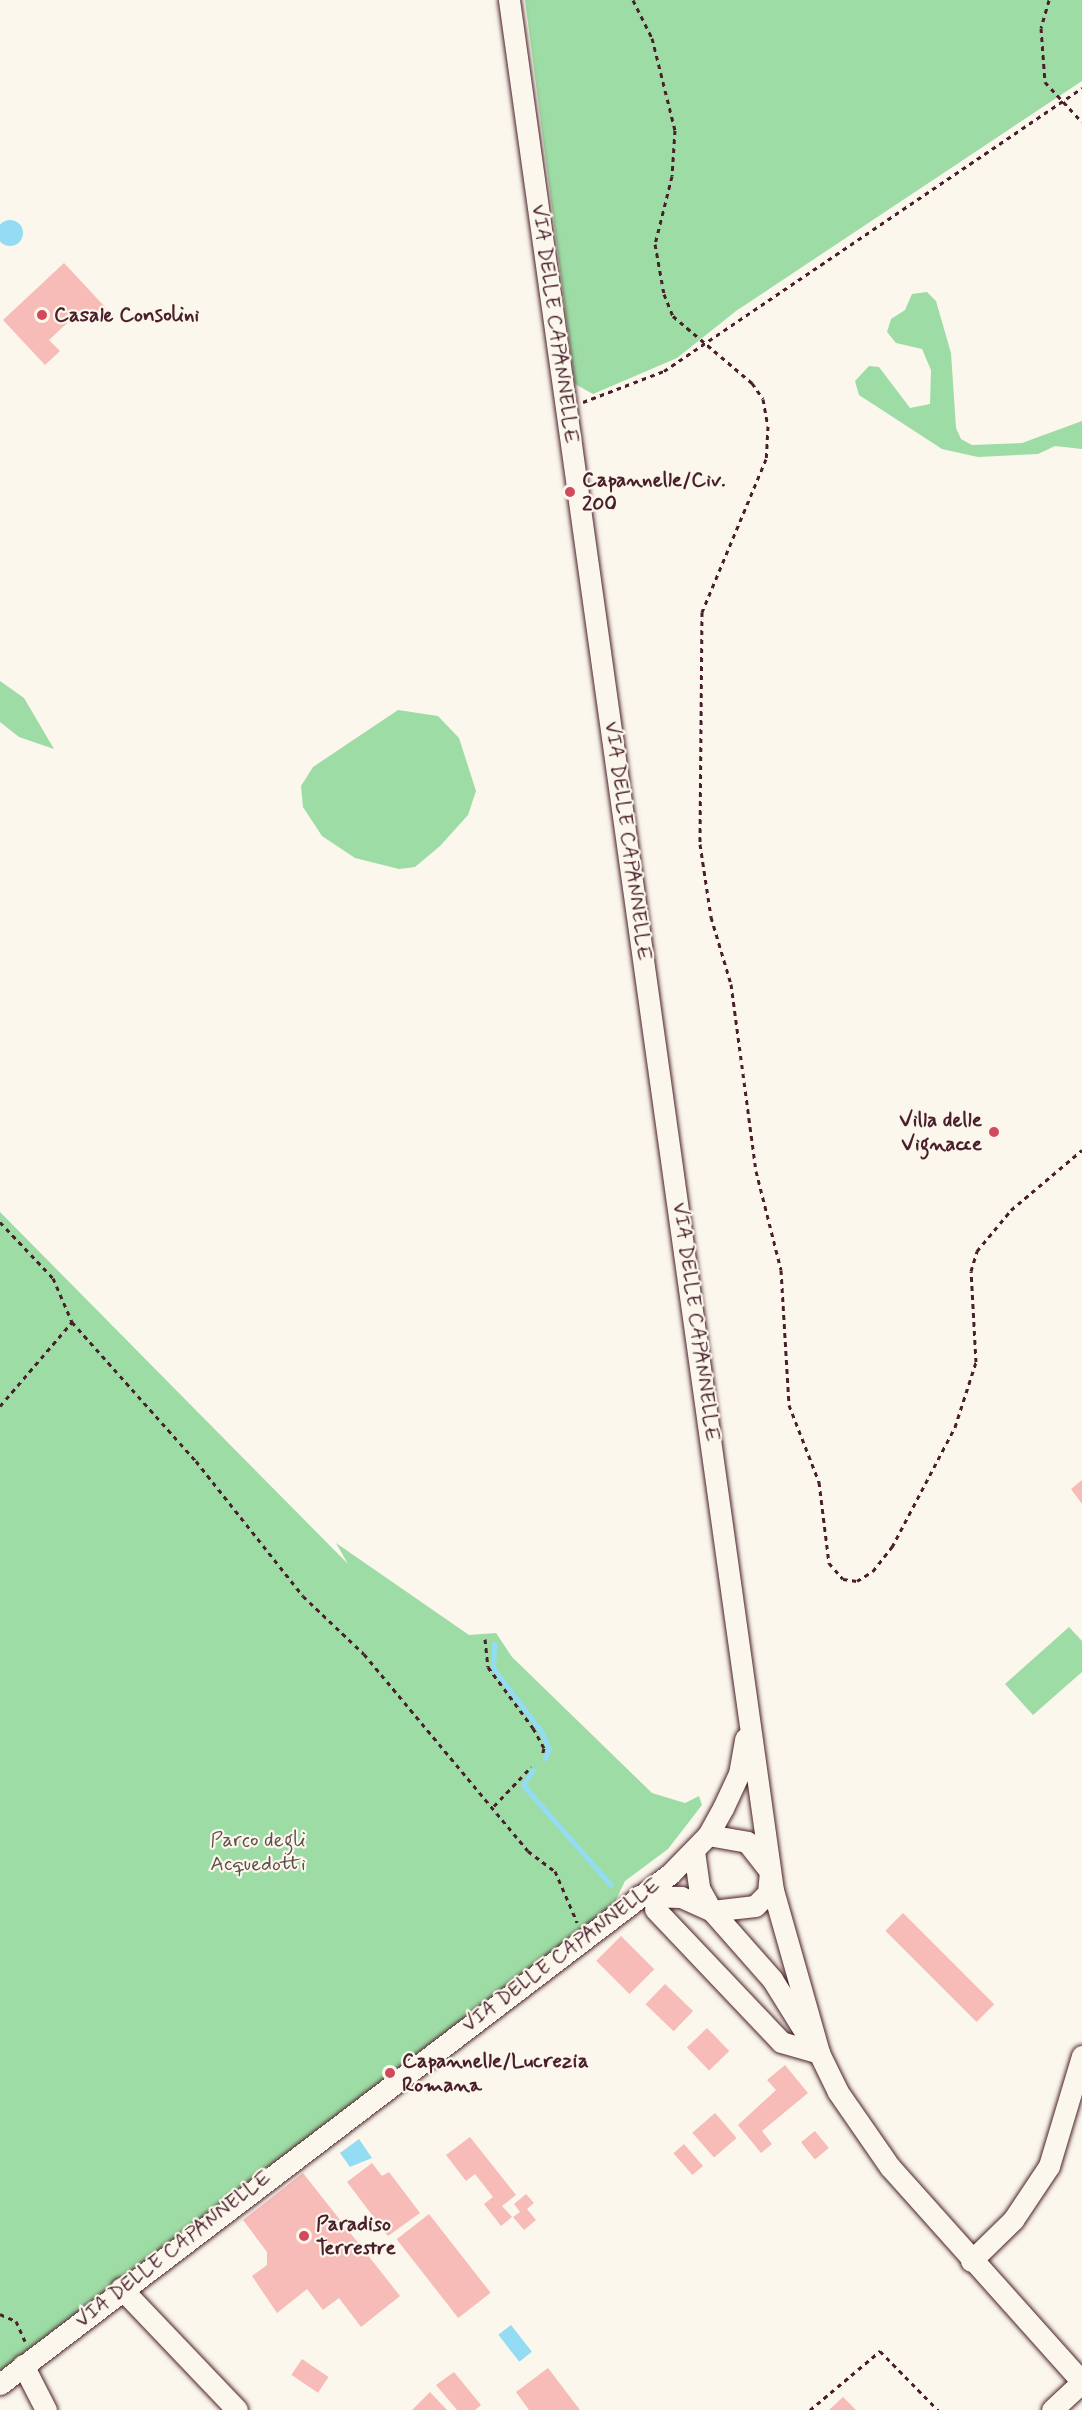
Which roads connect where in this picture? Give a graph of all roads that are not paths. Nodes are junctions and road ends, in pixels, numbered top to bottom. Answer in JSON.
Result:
{"nodes":[{"id":1,"x":509,"y":0,"type":"edge"},
{"id":2,"x":748,"y":1682,"type":"junction"},
{"id":3,"x":701,"y":1843,"type":"junction"},
{"id":4,"x":770,"y":1871,"type":"junction"},
{"id":5,"x":639,"y":1896,"type":"junction"},
{"id":6,"x":655,"y":1910,"type":"dead end"},
{"id":7,"x":712,"y":1911,"type":"junction"},
{"id":8,"x":819,"y":2053,"type":"junction"},
{"id":9,"x":1082,"y":2056,"type":"edge"},
{"id":10,"x":971,"y":2261,"type":"junction"},
{"id":11,"x":121,"y":2288,"type":"junction"},
{"id":12,"x":23,"y":2365,"type":"junction"},
{"id":13,"x":1082,"y":2382,"type":"edge"},
{"id":14,"x":0,"y":2384,"type":"edge"},
{"id":15,"x":46,"y":2410,"type":"edge"},
{"id":16,"x":237,"y":2410,"type":"edge"},
{"id":17,"x":1052,"y":2410,"type":"edge"}],
"edges":[{"from":1,"to":2,"type":"street","name":"VIA DELLE CAPANNELLE"},
{"from":2,"to":3,"type":"street","name":"VIA DELLE CAPANNELLE"},
{"from":2,"to":4,"type":"street","name":"VIA DELLE CAPANNELLE"},
{"from":3,"to":4,"type":"street"},
{"from":3,"to":5,"type":"street","name":"VIA DELLE CAPANNELLE"},
{"from":3,"to":7,"type":"street"},
{"from":4,"to":7,"type":"street"},
{"from":4,"to":8,"type":"street"},
{"from":5,"to":7,"type":"street"},
{"from":5,"to":11,"type":"street","name":"VIA DELLE CAPANNELLE"},
{"from":6,"to":8,"type":"street"},
{"from":7,"to":8,"type":"street"},
{"from":8,"to":10,"type":"street"},
{"from":9,"to":10,"type":"street"},
{"from":10,"to":13,"type":"street"},
{"from":11,"to":12,"type":"street","name":"VIA DELLE CAPANNELLE"},
{"from":11,"to":16,"type":"street"},
{"from":12,"to":14,"type":"street","name":"VIA DELLE CAPANNELLE"},
{"from":12,"to":15,"type":"street"},
{"from":13,"to":17,"type":"street"}]}
